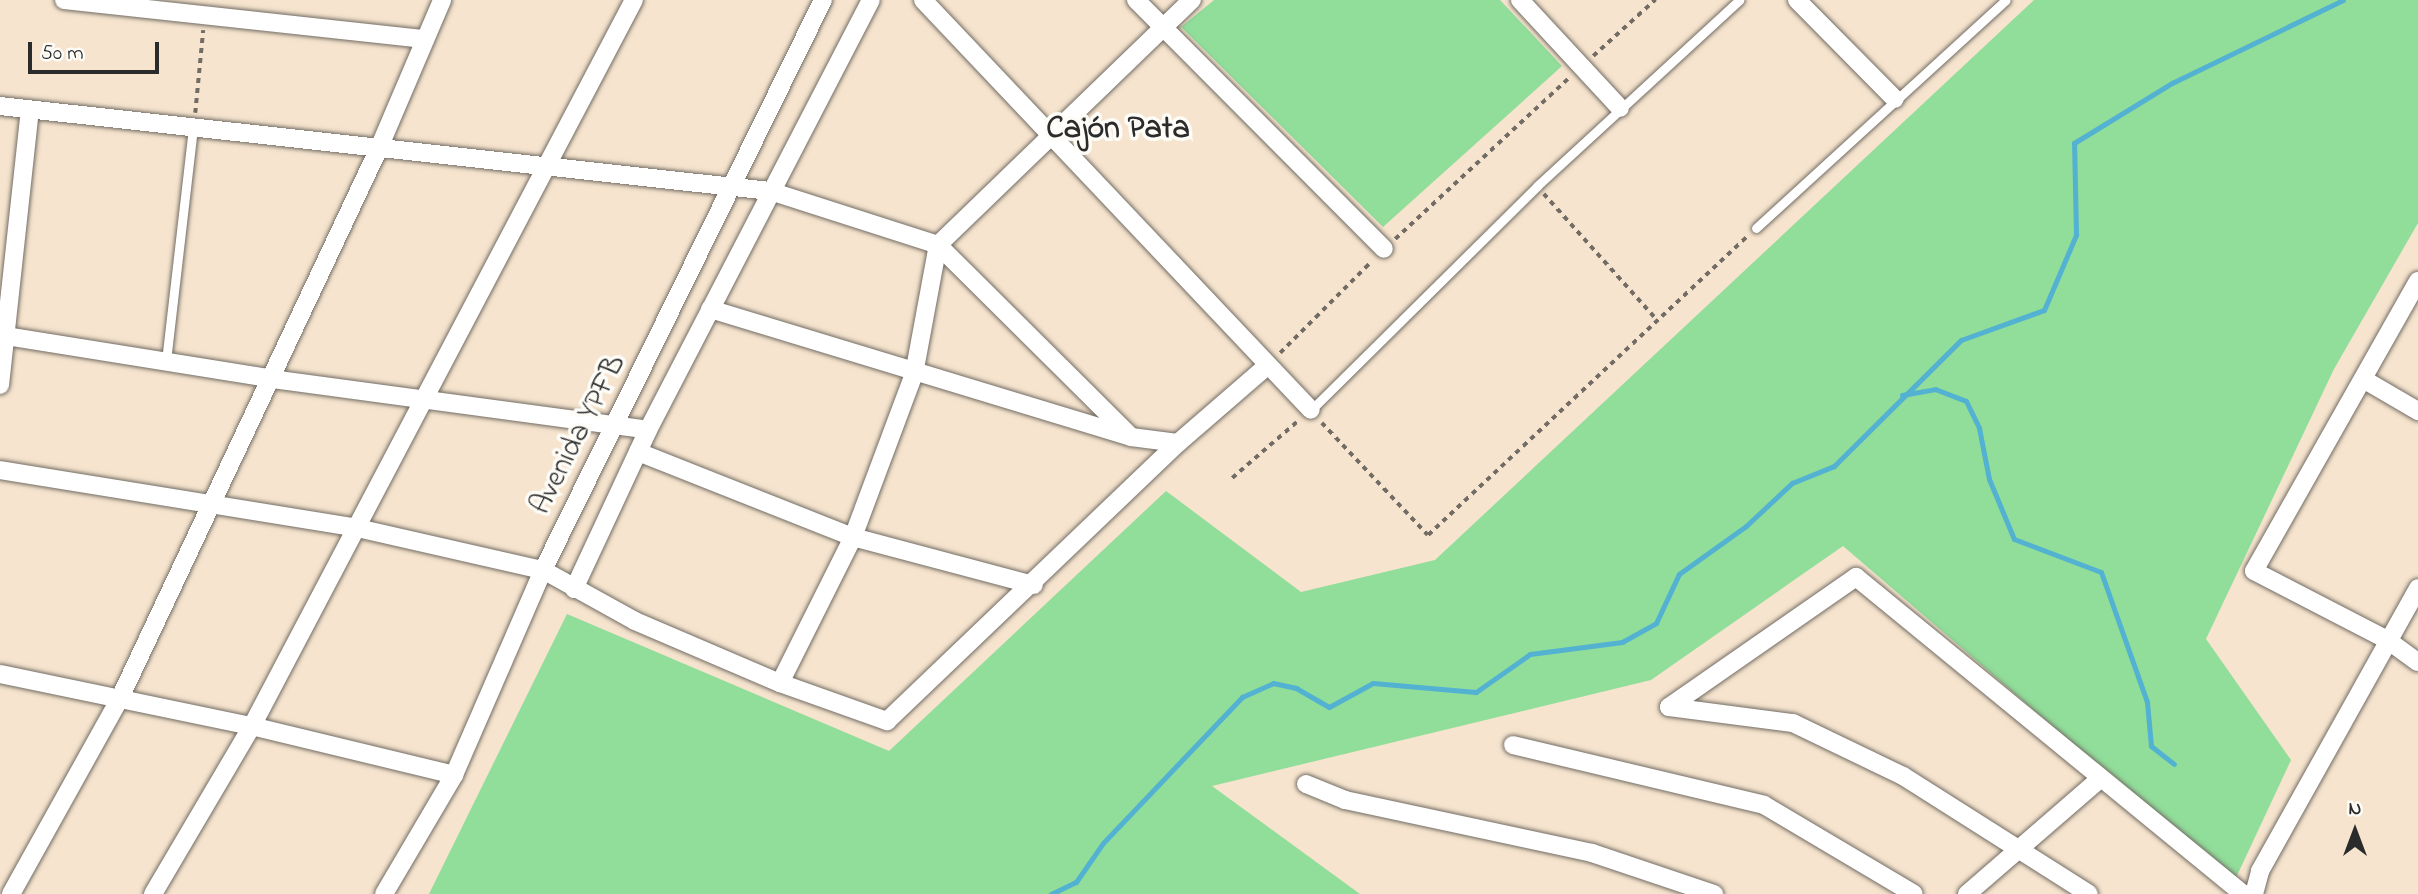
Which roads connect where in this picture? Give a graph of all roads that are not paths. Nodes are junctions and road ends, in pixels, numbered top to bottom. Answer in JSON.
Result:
{"nodes":[{"id":1,"x":64,"y":0,"type":"edge"},
{"id":2,"x":442,"y":0,"type":"edge"},
{"id":3,"x":634,"y":0,"type":"edge"},
{"id":4,"x":823,"y":0,"type":"edge"},
{"id":5,"x":871,"y":0,"type":"edge"},
{"id":6,"x":923,"y":0,"type":"edge"},
{"id":7,"x":1136,"y":0,"type":"edge"},
{"id":8,"x":1192,"y":0,"type":"edge"},
{"id":9,"x":1520,"y":0,"type":"edge"},
{"id":10,"x":1739,"y":0,"type":"edge"},
{"id":11,"x":1797,"y":0,"type":"edge"},
{"id":12,"x":2006,"y":0,"type":"edge"},
{"id":13,"x":1160,"y":27,"type":"junction"},
{"id":14,"x":425,"y":39,"type":"junction"},
{"id":15,"x":1895,"y":99,"type":"junction"},
{"id":16,"x":0,"y":106,"type":"edge"},
{"id":17,"x":1620,"y":108,"type":"junction"},
{"id":18,"x":30,"y":111,"type":"junction"},
{"id":19,"x":193,"y":128,"type":"junction"},
{"id":20,"x":1054,"y":134,"type":"junction"},
{"id":21,"x":379,"y":148,"type":"junction"},
{"id":22,"x":544,"y":166,"type":"junction"},
{"id":23,"x":732,"y":187,"type":"junction"},
{"id":24,"x":770,"y":191,"type":"junction"},
{"id":25,"x":1756,"y":228,"type":"road end"},
{"id":26,"x":938,"y":245,"type":"junction"},
{"id":27,"x":1384,"y":249,"type":"road end"},
{"id":28,"x":2418,"y":281,"type":"edge"},
{"id":29,"x":710,"y":309,"type":"junction"},
{"id":30,"x":4,"y":336,"type":"edge"},
{"id":31,"x":166,"y":361,"type":"junction"},
{"id":32,"x":1266,"y":366,"type":"junction"},
{"id":33,"x":914,"y":374,"type":"junction"},
{"id":34,"x":270,"y":378,"type":"junction"},
{"id":35,"x":2363,"y":379,"type":"junction"},
{"id":36,"x":0,"y":385,"type":"edge"},
{"id":37,"x":421,"y":400,"type":"junction"},
{"id":38,"x":1311,"y":410,"type":"joint"},
{"id":39,"x":2418,"y":411,"type":"edge"},
{"id":40,"x":615,"y":425,"type":"junction"},
{"id":41,"x":648,"y":430,"type":"junction"},
{"id":42,"x":1131,"y":438,"type":"junction"},
{"id":43,"x":1178,"y":443,"type":"junction"},
{"id":44,"x":638,"y":452,"type":"junction"},
{"id":45,"x":0,"y":470,"type":"edge"},
{"id":46,"x":210,"y":504,"type":"junction"},
{"id":47,"x":353,"y":527,"type":"junction"},
{"id":48,"x":853,"y":537,"type":"junction"},
{"id":49,"x":542,"y":570,"type":"junction"},
{"id":50,"x":1034,"y":584,"type":"junction"},
{"id":51,"x":2418,"y":588,"type":"edge"},
{"id":52,"x":574,"y":589,"type":"junction"},
{"id":53,"x":2386,"y":639,"type":"junction"},
{"id":54,"x":2418,"y":662,"type":"edge"},
{"id":55,"x":0,"y":674,"type":"edge"},
{"id":56,"x":780,"y":683,"type":"junction"},
{"id":57,"x":120,"y":698,"type":"junction"},
{"id":58,"x":252,"y":726,"type":"junction"},
{"id":59,"x":1513,"y":745,"type":"dead end"},
{"id":60,"x":454,"y":775,"type":"junction"},
{"id":61,"x":2101,"y":778,"type":"junction"},
{"id":62,"x":1306,"y":784,"type":"dead end"},
{"id":63,"x":2020,"y":848,"type":"junction"},
{"id":64,"x":11,"y":894,"type":"edge"},
{"id":65,"x":153,"y":894,"type":"edge"},
{"id":66,"x":384,"y":894,"type":"edge"},
{"id":67,"x":1714,"y":894,"type":"edge"},
{"id":68,"x":1914,"y":894,"type":"edge"},
{"id":69,"x":1967,"y":894,"type":"edge"},
{"id":70,"x":2089,"y":894,"type":"edge"},
{"id":71,"x":2243,"y":894,"type":"edge"},
{"id":72,"x":2254,"y":894,"type":"edge"}],
"edges":[{"from":1,"to":14,"type":"street"},
{"from":2,"to":14,"type":"street"},
{"from":3,"to":22,"type":"street"},
{"from":4,"to":23,"type":"street","name":"Avenida YPFB"},
{"from":5,"to":24,"type":"street","name":"Avenida YPFB"},
{"from":6,"to":20,"type":"street"},
{"from":7,"to":13,"type":"street"},
{"from":8,"to":13,"type":"street"},
{"from":9,"to":17,"type":"street"},
{"from":10,"to":17,"type":"lane"},
{"from":11,"to":15,"type":"street"},
{"from":12,"to":15,"type":"lane"},
{"from":13,"to":20,"type":"street"},
{"from":13,"to":27,"type":"street"},
{"from":14,"to":21,"type":"street"},
{"from":15,"to":25,"type":"lane"},
{"from":16,"to":18,"type":"street"},
{"from":17,"to":38,"type":"lane"},
{"from":18,"to":19,"type":"street"},
{"from":18,"to":30,"type":"street"},
{"from":19,"to":21,"type":"street"},
{"from":19,"to":31,"type":"lane"},
{"from":20,"to":26,"type":"street"},
{"from":20,"to":32,"type":"street"},
{"from":21,"to":22,"type":"street"},
{"from":21,"to":34,"type":"street"},
{"from":22,"to":23,"type":"street"},
{"from":22,"to":37,"type":"street"},
{"from":23,"to":24,"type":"street"},
{"from":23,"to":40,"type":"street","name":"Avenida YPFB"},
{"from":24,"to":26,"type":"street"},
{"from":24,"to":29,"type":"street","name":"Avenida YPFB"},
{"from":26,"to":33,"type":"street"},
{"from":26,"to":42,"type":"street"},
{"from":28,"to":35,"type":"street"},
{"from":29,"to":33,"type":"street"},
{"from":29,"to":41,"type":"street","name":"Avenida YPFB"},
{"from":30,"to":31,"type":"street"},
{"from":30,"to":36,"type":"street"},
{"from":31,"to":34,"type":"street"},
{"from":32,"to":38,"type":"street"},
{"from":32,"to":43,"type":"street"},
{"from":33,"to":42,"type":"street"},
{"from":33,"to":48,"type":"street"},
{"from":34,"to":37,"type":"street"},
{"from":34,"to":46,"type":"street"},
{"from":35,"to":39,"type":"street"},
{"from":35,"to":53,"type":"street"},
{"from":37,"to":40,"type":"street"},
{"from":37,"to":47,"type":"street"},
{"from":40,"to":41,"type":"street"},
{"from":40,"to":49,"type":"street","name":"Avenida YPFB"},
{"from":41,"to":44,"type":"street","name":"Avenida YPFB"},
{"from":42,"to":43,"type":"street"},
{"from":43,"to":50,"type":"street"},
{"from":44,"to":48,"type":"street"},
{"from":44,"to":52,"type":"street","name":"Avenida YPFB"},
{"from":45,"to":46,"type":"street"},
{"from":46,"to":47,"type":"street"},
{"from":46,"to":57,"type":"street"},
{"from":47,"to":49,"type":"street"},
{"from":47,"to":58,"type":"street"},
{"from":48,"to":50,"type":"street"},
{"from":48,"to":56,"type":"street"},
{"from":49,"to":52,"type":"street"},
{"from":49,"to":60,"type":"street","name":"Avenida YPFB"},
{"from":50,"to":56,"type":"street"},
{"from":51,"to":53,"type":"street"},
{"from":52,"to":56,"type":"street"},
{"from":53,"to":54,"type":"street"},
{"from":53,"to":72,"type":"street"},
{"from":55,"to":57,"type":"street"},
{"from":57,"to":58,"type":"street"},
{"from":57,"to":64,"type":"street"},
{"from":58,"to":60,"type":"street"},
{"from":58,"to":65,"type":"street"},
{"from":59,"to":68,"type":"street"},
{"from":60,"to":66,"type":"street","name":"Avenida YPFB"},
{"from":61,"to":63,"type":"street"},
{"from":61,"to":63,"type":"street"},
{"from":61,"to":71,"type":"street"},
{"from":62,"to":67,"type":"street"},
{"from":63,"to":69,"type":"street"},
{"from":63,"to":70,"type":"street"}]}
